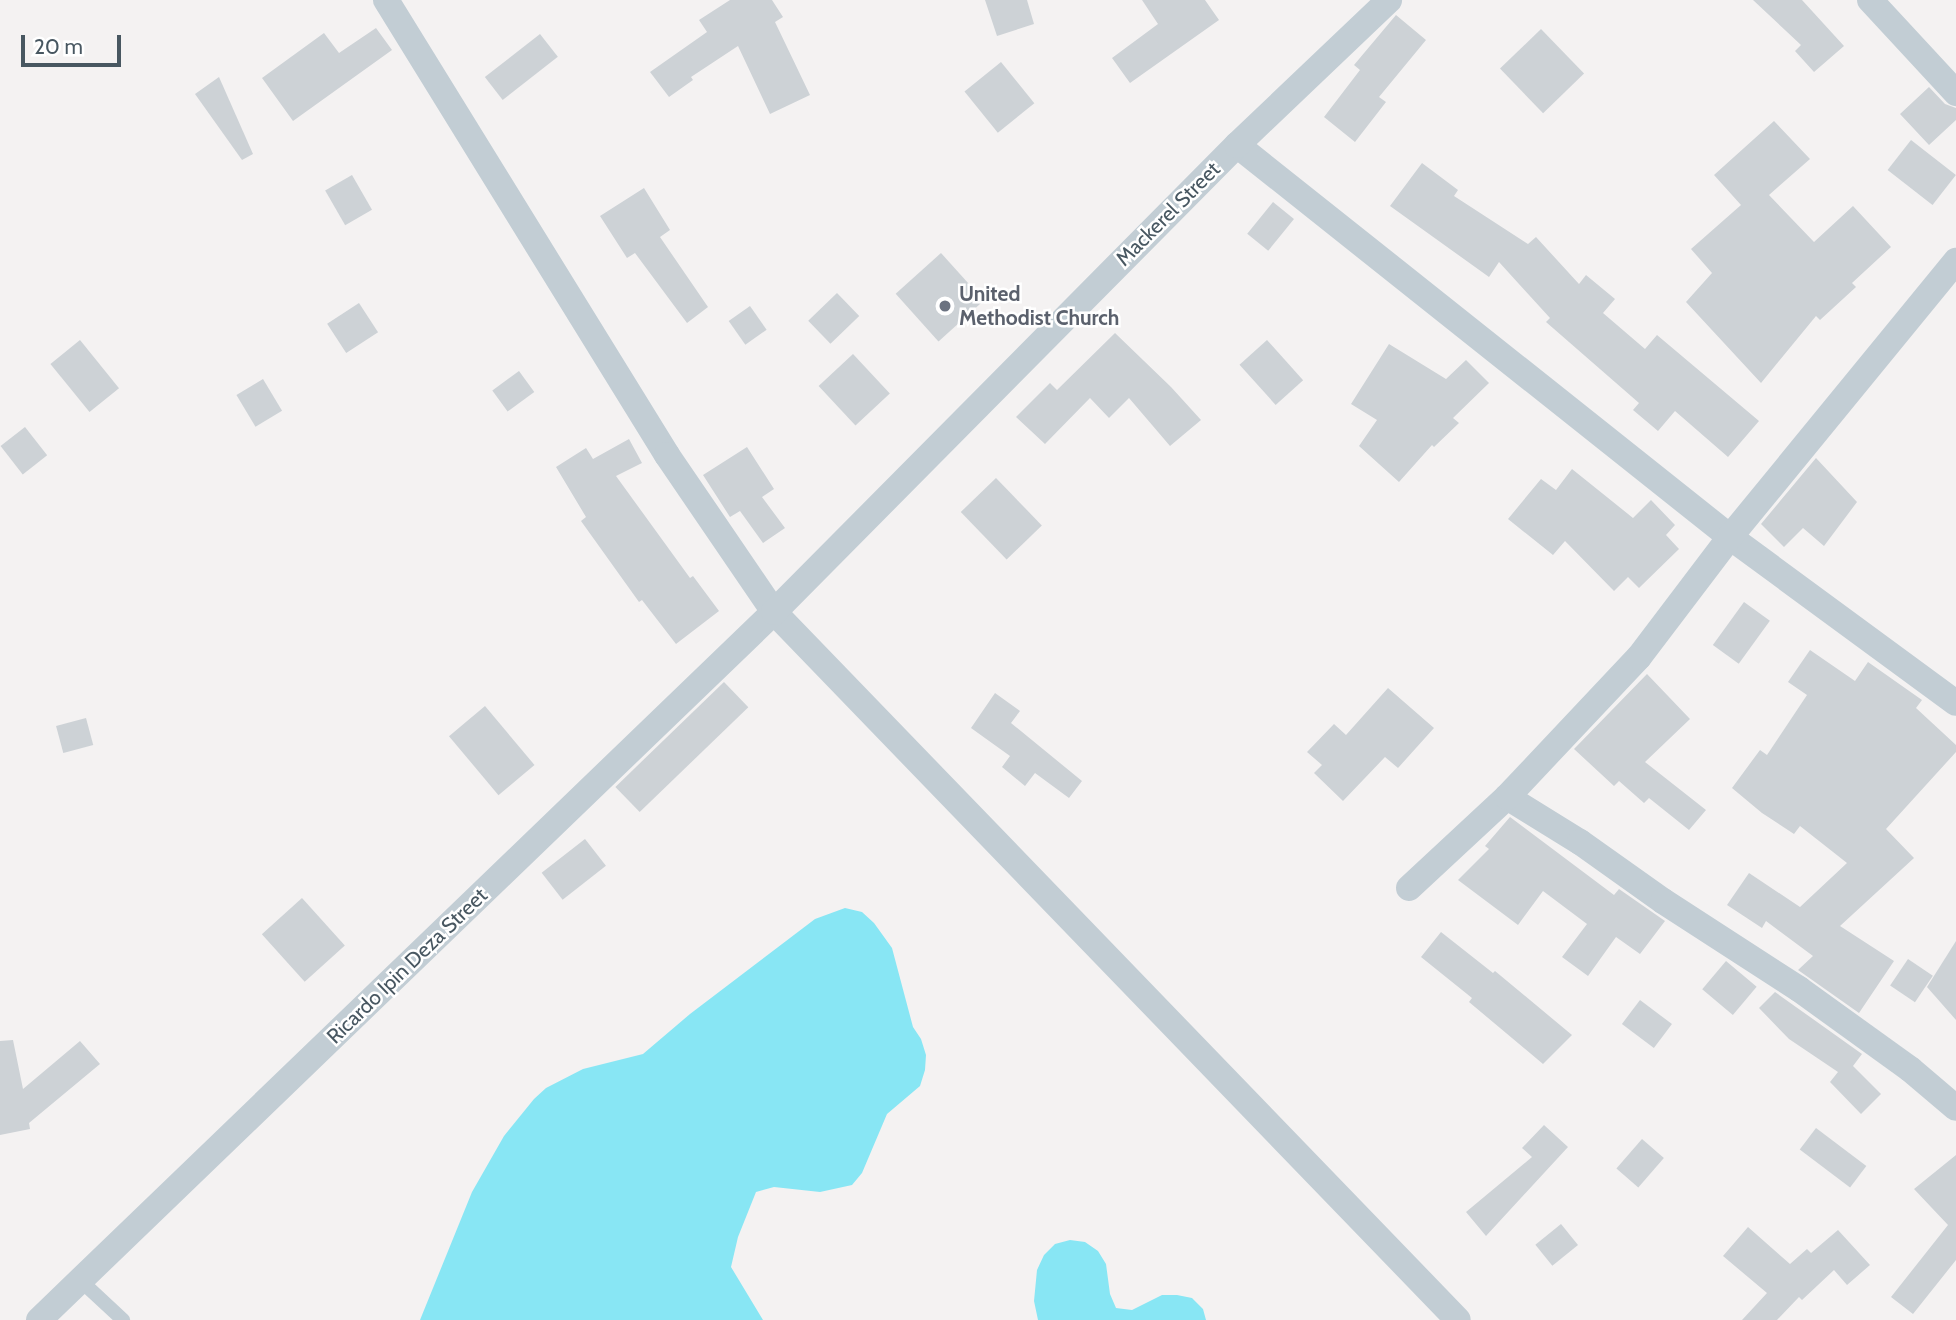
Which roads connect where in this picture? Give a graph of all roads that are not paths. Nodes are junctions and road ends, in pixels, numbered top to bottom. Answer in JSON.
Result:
{"nodes":[{"id":1,"x":386,"y":0,"type":"edge"},
{"id":2,"x":1389,"y":0,"type":"edge"},
{"id":3,"x":1870,"y":0,"type":"edge"},
{"id":4,"x":1956,"y":93,"type":"edge"},
{"id":5,"x":1237,"y":145,"type":"junction"},
{"id":6,"x":1956,"y":261,"type":"edge"},
{"id":7,"x":1730,"y":537,"type":"junction"},
{"id":8,"x":774,"y":612,"type":"junction"},
{"id":9,"x":1956,"y":703,"type":"edge"},
{"id":10,"x":1507,"y":797,"type":"junction"},
{"id":11,"x":1409,"y":888,"type":"dead end"},
{"id":12,"x":1956,"y":1108,"type":"edge"},
{"id":13,"x":80,"y":1280,"type":"junction"},
{"id":14,"x":39,"y":1320,"type":"edge"},
{"id":15,"x":123,"y":1320,"type":"edge"},
{"id":16,"x":1458,"y":1320,"type":"edge"}],
"edges":[{"from":1,"to":8,"type":"street"},
{"from":2,"to":5,"type":"street","name":"Mackerel Street"},
{"from":3,"to":4,"type":"street"},
{"from":5,"to":7,"type":"street"},
{"from":5,"to":8,"type":"street","name":"Mackerel Street"},
{"from":6,"to":7,"type":"street"},
{"from":7,"to":9,"type":"street"},
{"from":7,"to":10,"type":"street"},
{"from":8,"to":13,"type":"street","name":"Ricardo Ipin Deza Street"},
{"from":8,"to":16,"type":"street"},
{"from":10,"to":11,"type":"street"},
{"from":10,"to":12,"type":"street"},
{"from":13,"to":14,"type":"street","name":"Ricardo Ipin Deza Street"},
{"from":13,"to":15,"type":"lane"}]}
